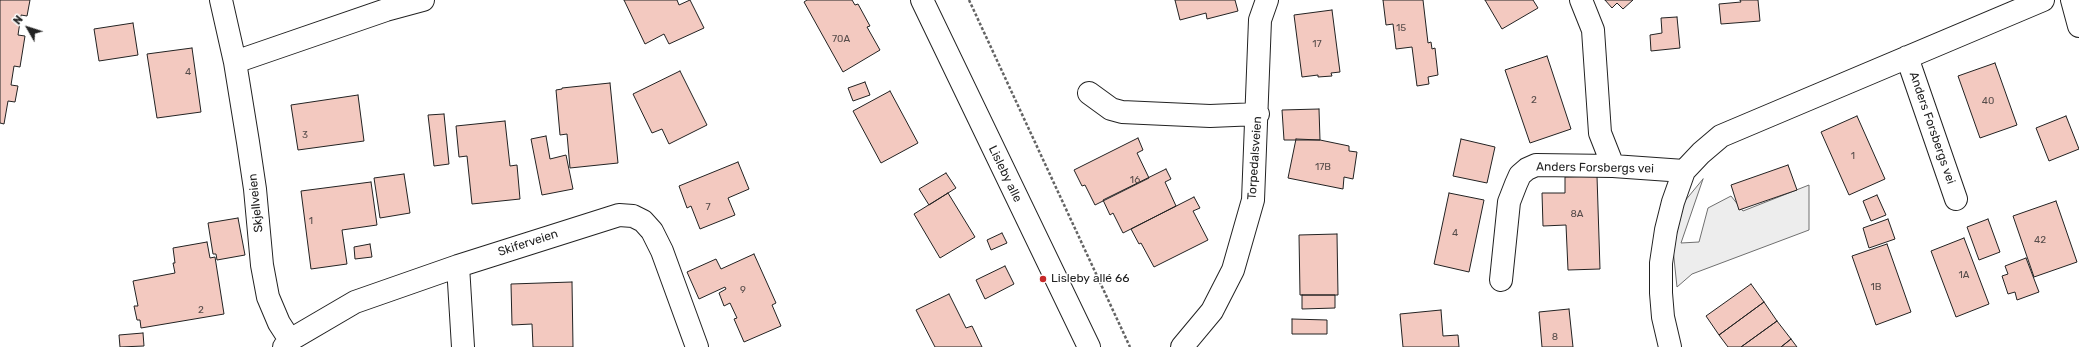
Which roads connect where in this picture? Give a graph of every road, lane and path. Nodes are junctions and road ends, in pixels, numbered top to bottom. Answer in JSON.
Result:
{"nodes":[{"id":1,"x":221,"y":0,"type":"edge"},
{"id":2,"x":423,"y":0,"type":"edge"},
{"id":3,"x":922,"y":0,"type":"edge"},
{"id":4,"x":969,"y":0,"type":"edge"},
{"id":5,"x":1267,"y":0,"type":"edge"},
{"id":6,"x":1581,"y":0,"type":"edge"},
{"id":7,"x":2043,"y":0,"type":"edge"},
{"id":8,"x":2072,"y":0,"type":"edge"},
{"id":9,"x":2079,"y":26,"type":"edge"},
{"id":10,"x":1908,"y":57,"type":"junction"},
{"id":11,"x":235,"y":62,"type":"junction"},
{"id":12,"x":1089,"y":93,"type":"dead end"},
{"id":13,"x":1258,"y":114,"type":"junction"},
{"id":14,"x":1613,"y":166,"type":"junction"},
{"id":15,"x":1684,"y":171,"type":"junction"},
{"id":16,"x":1956,"y":199,"type":"dead end"},
{"id":17,"x":458,"y":266,"type":"junction"},
{"id":18,"x":1501,"y":280,"type":"dead end"},
{"id":19,"x":287,"y":344,"type":"edge"},
{"id":20,"x":464,"y":347,"type":"edge"},
{"id":21,"x":697,"y":347,"type":"edge"},
{"id":22,"x":1089,"y":347,"type":"edge"},
{"id":23,"x":1130,"y":347,"type":"edge"},
{"id":24,"x":1182,"y":347,"type":"edge"},
{"id":25,"x":1670,"y":347,"type":"edge"}],
"edges":[{"from":1,"to":11,"type":"street","name":"Skjellveien"},
{"from":2,"to":11,"type":"street"},
{"from":3,"to":22,"type":"street","name":"Lisleby alle"},
{"from":4,"to":23,"type":"path"},
{"from":5,"to":13,"type":"street","name":"Torpedalsveien"},
{"from":6,"to":14,"type":"street"},
{"from":7,"to":10,"type":"street","name":"Anders Forsbergs vei"},
{"from":8,"to":9,"type":"street"},
{"from":10,"to":15,"type":"street","name":"Anders Forsbergs vei"},
{"from":10,"to":16,"type":"street","name":"Anders Forsbergs vei"},
{"from":11,"to":19,"type":"street","name":"Skjellveien"},
{"from":12,"to":13,"type":"street"},
{"from":13,"to":24,"type":"street","name":"Torpedalsveien"},
{"from":14,"to":15,"type":"street","name":"Anders Forsbergs vei"},
{"from":14,"to":18,"type":"street","name":"Anders Forsbergs vei"},
{"from":15,"to":25,"type":"street","name":"Anders Forsbergs vei"},
{"from":17,"to":19,"type":"street","name":"Skiferveien"},
{"from":17,"to":20,"type":"street"},
{"from":17,"to":21,"type":"street","name":"Skiferveien"}]}
